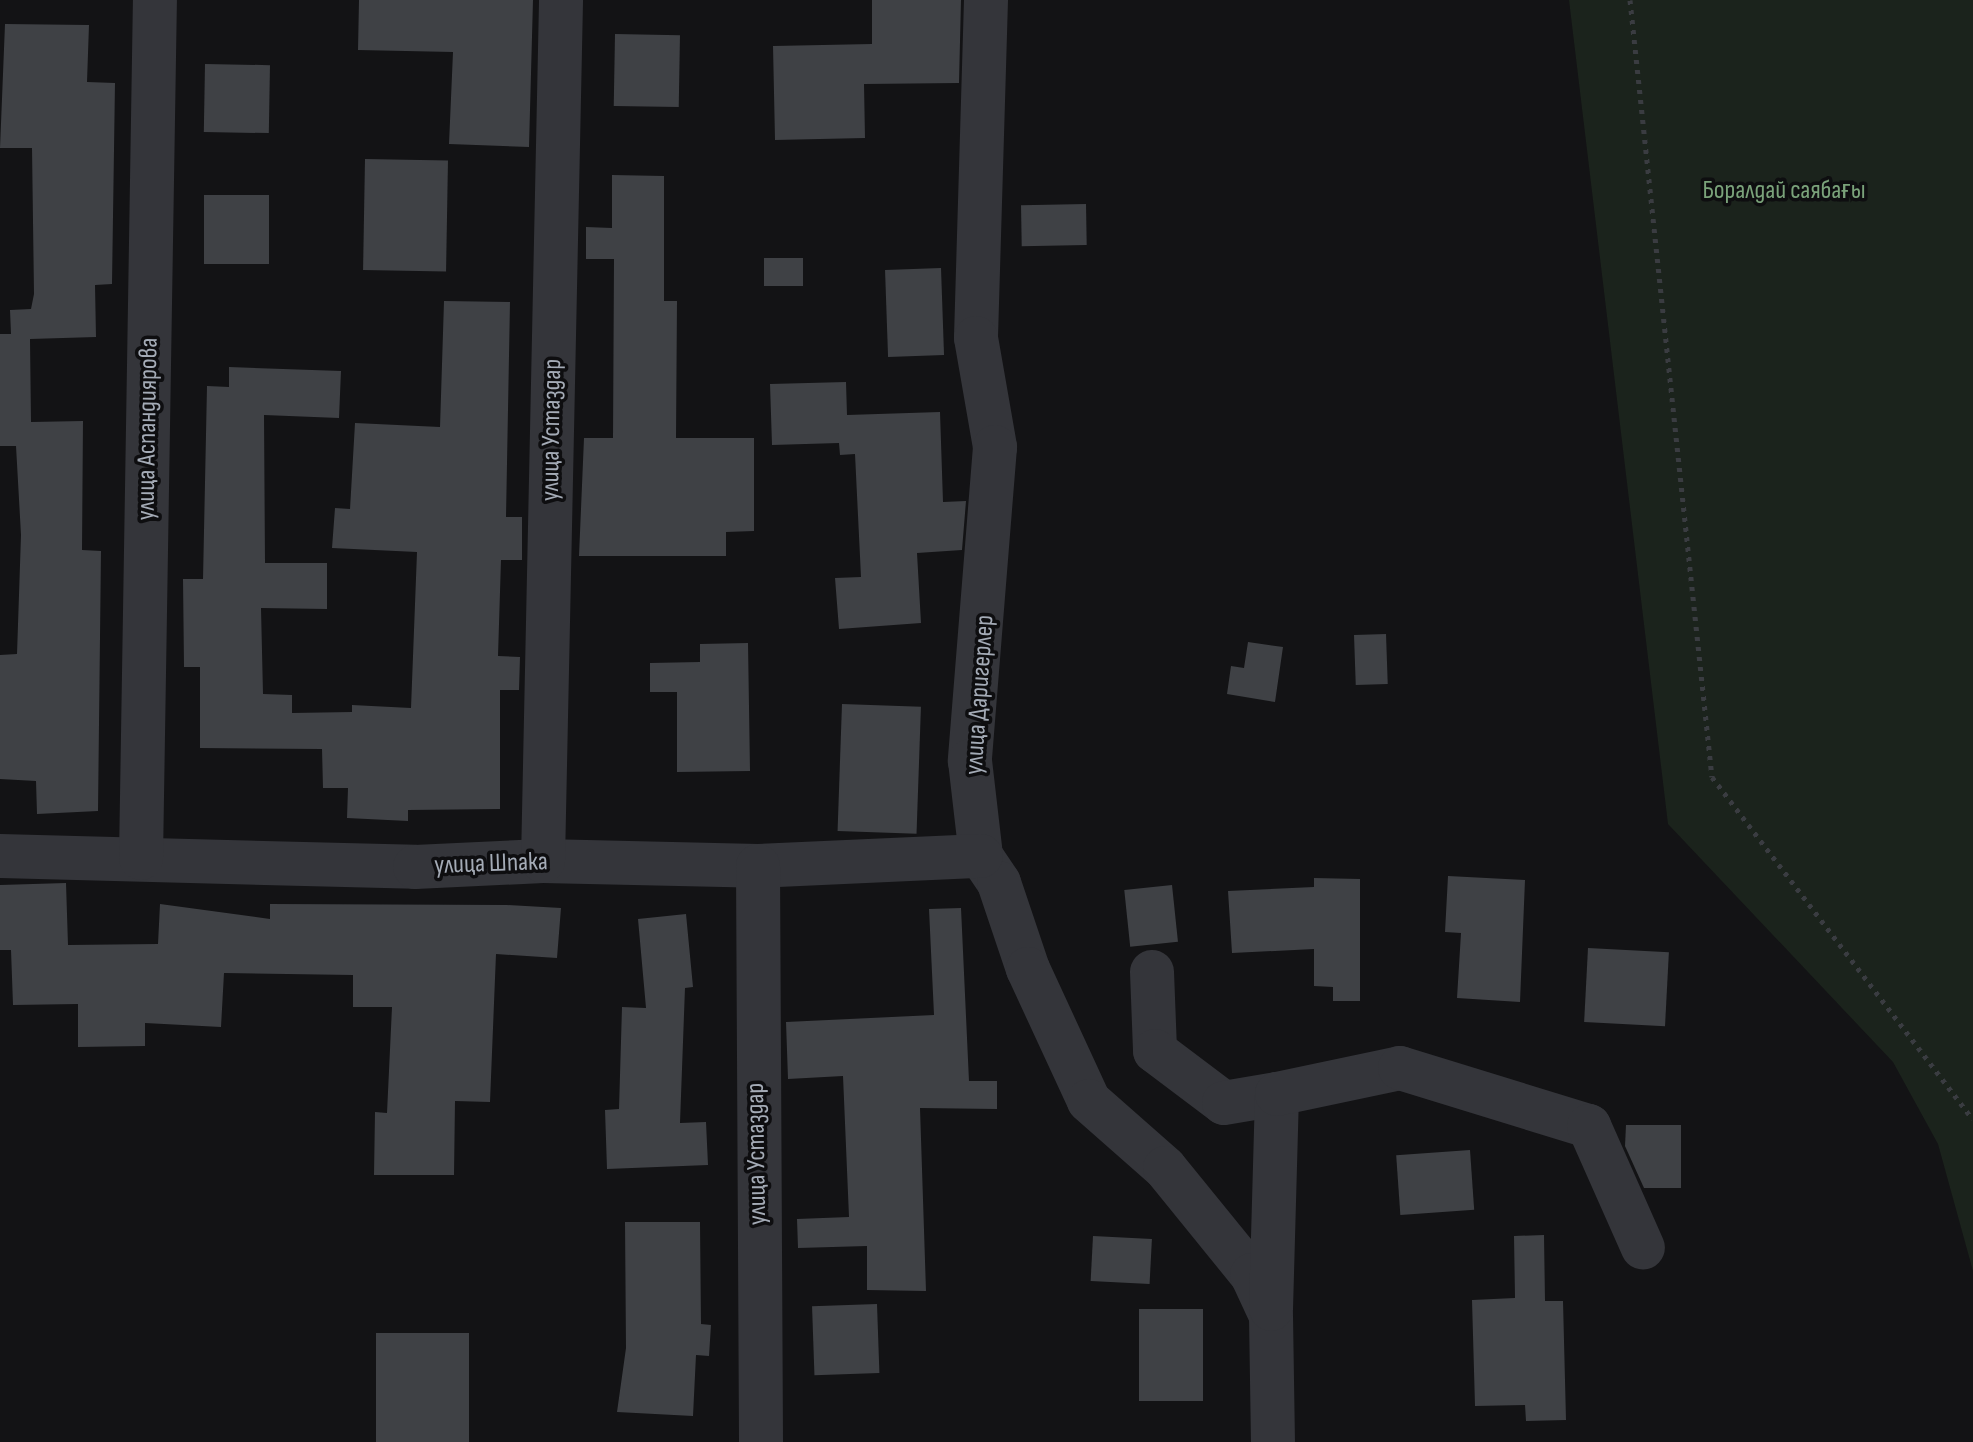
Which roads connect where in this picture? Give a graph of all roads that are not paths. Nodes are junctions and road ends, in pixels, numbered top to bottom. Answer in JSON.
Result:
{"nodes":[{"id":1,"x":155,"y":0,"type":"edge"},
{"id":2,"x":561,"y":0,"type":"edge"},
{"id":3,"x":986,"y":0,"type":"edge"},
{"id":4,"x":0,"y":856,"type":"edge"},
{"id":5,"x":981,"y":856,"type":"junction"},
{"id":6,"x":141,"y":858,"type":"junction"},
{"id":7,"x":543,"y":861,"type":"junction"},
{"id":8,"x":758,"y":866,"type":"junction"},
{"id":9,"x":1152,"y":972,"type":"dead end"},
{"id":10,"x":1277,"y":1094,"type":"junction"},
{"id":11,"x":1643,"y":1248,"type":"dead end"},
{"id":12,"x":1271,"y":1316,"type":"junction"},
{"id":13,"x":761,"y":1442,"type":"edge"},
{"id":14,"x":1273,"y":1442,"type":"edge"}],
"edges":[{"from":1,"to":6,"type":"street","name":"улица Аспандиярова"},
{"from":2,"to":7,"type":"street","name":"улица Устаздар"},
{"from":3,"to":5,"type":"street","name":"улица Даригерлер"},
{"from":4,"to":6,"type":"street","name":"улица Шпака"},
{"from":5,"to":8,"type":"street","name":"улица Шпака"},
{"from":5,"to":12,"type":"street","name":"улица Даригерлер"},
{"from":6,"to":7,"type":"street","name":"улица Шпака"},
{"from":7,"to":8,"type":"street","name":"улица Шпака"},
{"from":8,"to":13,"type":"street","name":"улица Устаздар"},
{"from":9,"to":10,"type":"street"},
{"from":10,"to":11,"type":"street"},
{"from":10,"to":12,"type":"street"},
{"from":12,"to":14,"type":"street"}]}
